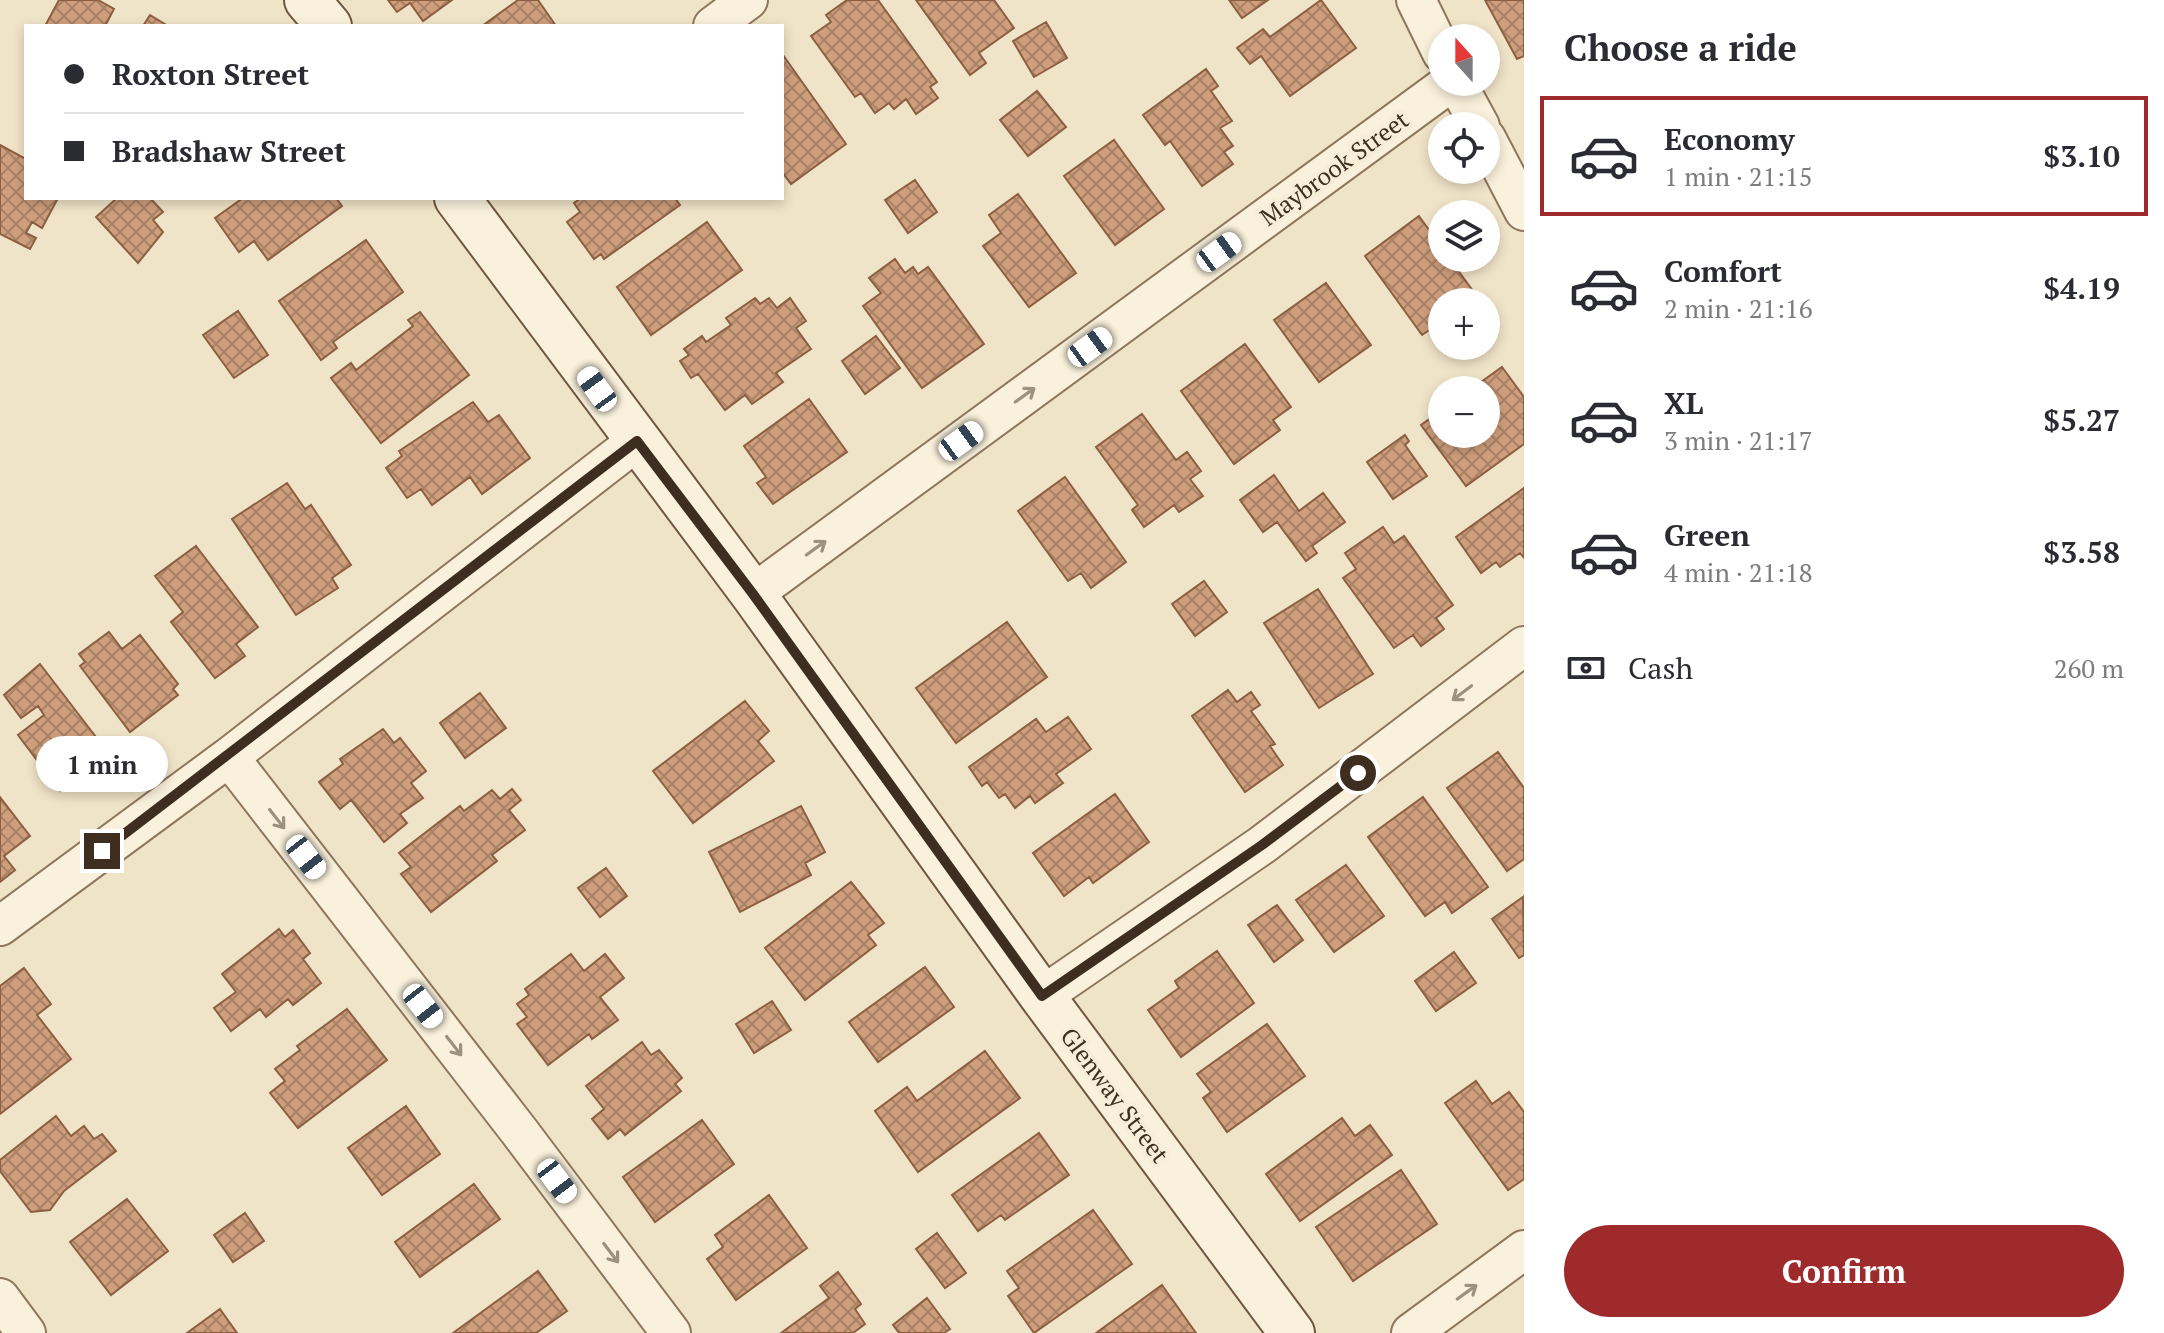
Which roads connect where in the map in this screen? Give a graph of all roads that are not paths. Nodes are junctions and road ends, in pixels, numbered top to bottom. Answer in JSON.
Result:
{"nodes":[{"id":1,"x":307,"y":0,"type":"edge"},
{"id":2,"x":748,"y":0,"type":"edge"},
{"id":3,"x":1416,"y":0,"type":"edge"},
{"id":4,"x":327,"y":24,"type":"edge"},
{"id":5,"x":716,"y":24,"type":"edge"},
{"id":6,"x":1428,"y":24,"type":"edge"},
{"id":7,"x":1435,"y":96,"type":"edge"},
{"id":8,"x":1500,"y":165,"type":"edge"},
{"id":9,"x":468,"y":202,"type":"edge"},
{"id":10,"x":1524,"y":211,"type":"edge"},
{"id":11,"x":637,"y":441,"type":"junction"},
{"id":12,"x":753,"y":594,"type":"junction"},
{"id":13,"x":1524,"y":646,"type":"edge"},
{"id":14,"x":229,"y":757,"type":"junction"},
{"id":15,"x":0,"y":926,"type":"edge"},
{"id":16,"x":1042,"y":996,"type":"junction"},
{"id":17,"x":1524,"y":1250,"type":"edge"},
{"id":18,"x":0,"y":1298,"type":"edge"},
{"id":19,"x":26,"y":1333,"type":"edge"},
{"id":20,"x":671,"y":1333,"type":"edge"},
{"id":21,"x":1292,"y":1333,"type":"edge"},
{"id":22,"x":1411,"y":1333,"type":"edge"}],
"edges":[{"from":1,"to":4,"type":"street"},
{"from":2,"to":5,"type":"street"},
{"from":3,"to":6,"type":"street"},
{"from":12,"to":7,"type":"street","name":"Maybrook Street","one_way":true},
{"from":8,"to":10,"type":"street"},
{"from":9,"to":11,"type":"street","name":"Glenway Street"},
{"from":11,"to":12,"type":"street","name":"Glenway Street"},
{"from":11,"to":14,"type":"street"},
{"from":12,"to":16,"type":"street","name":"Glenway Street"},
{"from":13,"to":16,"type":"street","one_way":true},
{"from":14,"to":15,"type":"street"},
{"from":14,"to":20,"type":"street","one_way":true},
{"from":16,"to":21,"type":"street","name":"Glenway Street"},
{"from":22,"to":17,"type":"street","one_way":true},
{"from":18,"to":19,"type":"street"}]}
